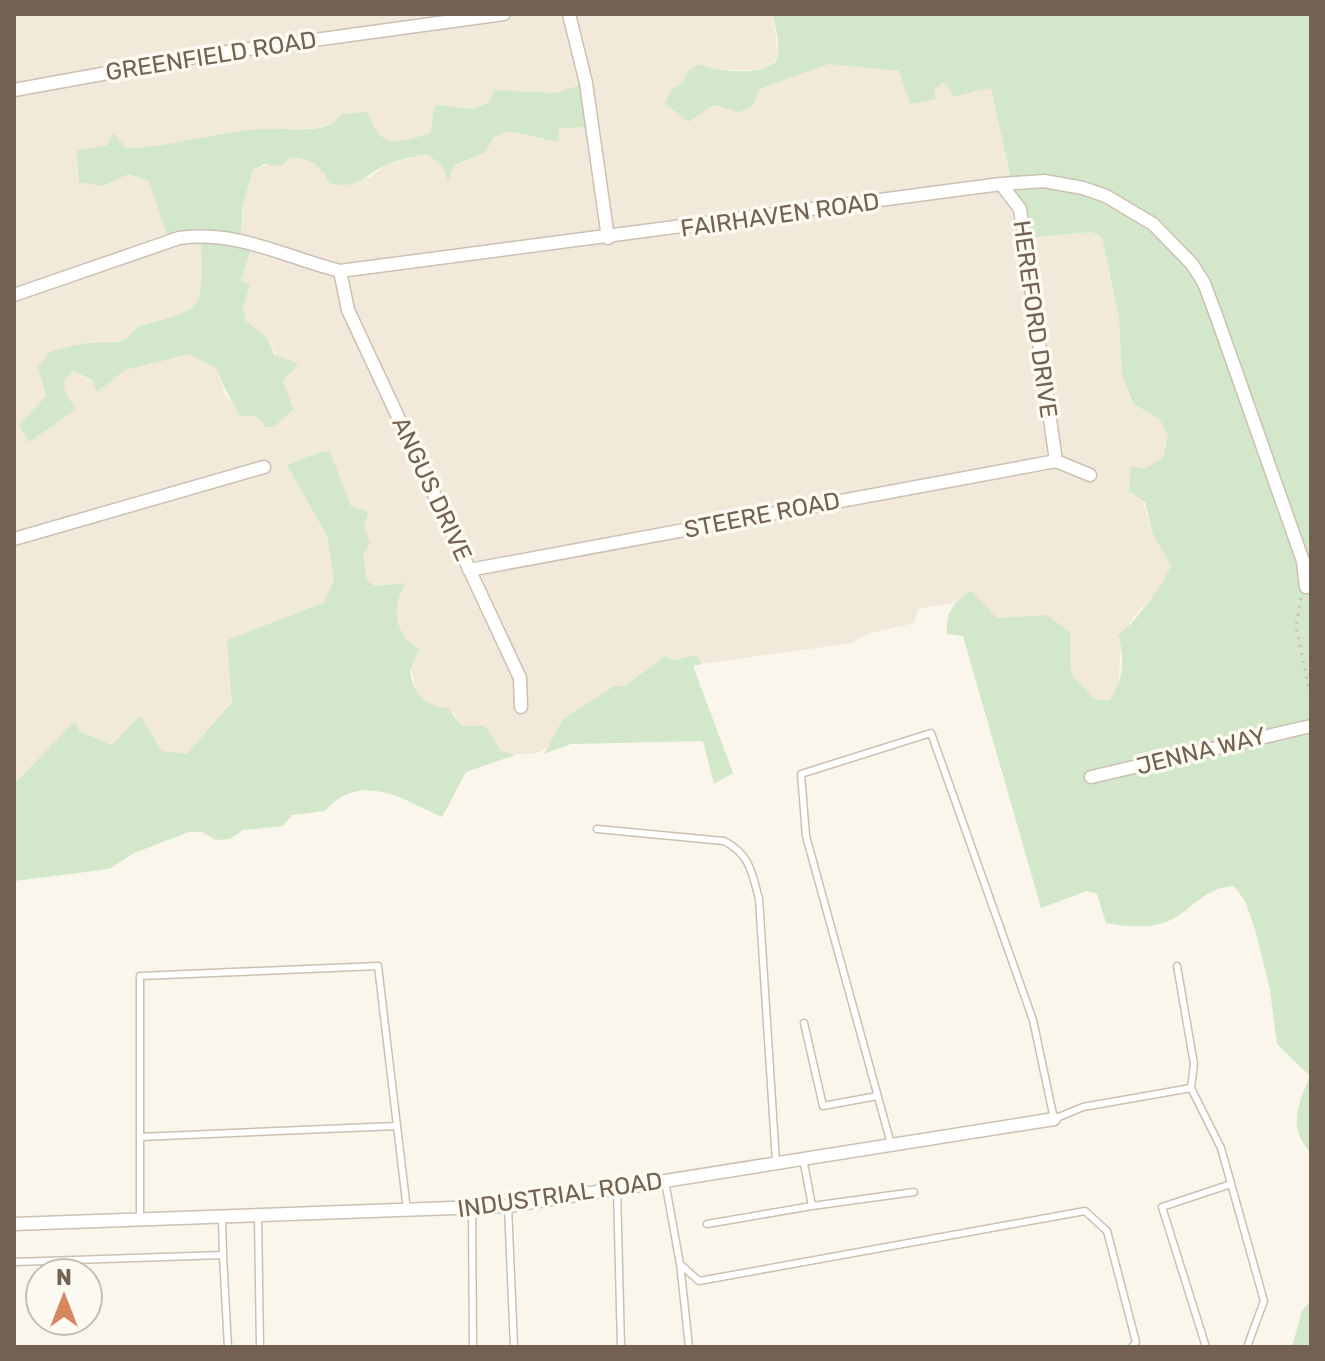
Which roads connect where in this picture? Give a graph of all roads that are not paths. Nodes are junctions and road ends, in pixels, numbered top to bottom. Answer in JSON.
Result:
{"nodes":[{"id":1,"x":504,"y":14,"type":"edge"},
{"id":2,"x":569,"y":14,"type":"edge"},
{"id":3,"x":14,"y":90,"type":"edge"},
{"id":4,"x":1001,"y":184,"type":"junction"},
{"id":5,"x":608,"y":238,"type":"junction"},
{"id":6,"x":340,"y":271,"type":"junction"},
{"id":7,"x":14,"y":295,"type":"edge"},
{"id":8,"x":1056,"y":461,"type":"junction"},
{"id":9,"x":264,"y":467,"type":"dead end"},
{"id":10,"x":1090,"y":475,"type":"dead end"},
{"id":11,"x":14,"y":539,"type":"edge"},
{"id":12,"x":469,"y":570,"type":"junction"},
{"id":13,"x":1306,"y":587,"type":"road end"},
{"id":14,"x":521,"y":707,"type":"dead end"},
{"id":15,"x":1311,"y":726,"type":"edge"},
{"id":16,"x":1091,"y":777,"type":"dead end"},
{"id":17,"x":597,"y":829,"type":"dead end"},
{"id":18,"x":1177,"y":966,"type":"dead end"},
{"id":19,"x":804,"y":1023,"type":"dead end"},
{"id":20,"x":1191,"y":1088,"type":"junction"},
{"id":21,"x":877,"y":1096,"type":"junction"},
{"id":22,"x":1054,"y":1119,"type":"junction"},
{"id":23,"x":396,"y":1126,"type":"junction"},
{"id":24,"x":140,"y":1137,"type":"junction"},
{"id":25,"x":891,"y":1144,"type":"junction"},
{"id":26,"x":803,"y":1158,"type":"junction"},
{"id":27,"x":776,"y":1162,"type":"junction"},
{"id":28,"x":665,"y":1181,"type":"junction"},
{"id":29,"x":1231,"y":1184,"type":"junction"},
{"id":30,"x":617,"y":1189,"type":"junction"},
{"id":31,"x":914,"y":1192,"type":"dead end"},
{"id":32,"x":508,"y":1206,"type":"junction"},
{"id":33,"x":812,"y":1206,"type":"junction"},
{"id":34,"x":472,"y":1209,"type":"junction"},
{"id":35,"x":407,"y":1212,"type":"junction"},
{"id":36,"x":258,"y":1217,"type":"junction"},
{"id":37,"x":222,"y":1218,"type":"junction"},
{"id":38,"x":140,"y":1221,"type":"junction"},
{"id":39,"x":14,"y":1224,"type":"edge"},
{"id":40,"x":707,"y":1224,"type":"dead end"},
{"id":41,"x":223,"y":1255,"type":"junction"},
{"id":42,"x":14,"y":1262,"type":"edge"},
{"id":43,"x":680,"y":1263,"type":"junction"},
{"id":44,"x":228,"y":1347,"type":"edge"},
{"id":45,"x":260,"y":1347,"type":"edge"},
{"id":46,"x":473,"y":1347,"type":"edge"},
{"id":47,"x":514,"y":1347,"type":"edge"},
{"id":48,"x":621,"y":1347,"type":"edge"},
{"id":49,"x":689,"y":1347,"type":"edge"},
{"id":50,"x":1132,"y":1347,"type":"edge"},
{"id":51,"x":1206,"y":1347,"type":"edge"},
{"id":52,"x":1247,"y":1347,"type":"edge"}],
"edges":[{"from":1,"to":3,"type":"street","name":"GREENFIELD ROAD"},
{"from":2,"to":5,"type":"street"},
{"from":4,"to":5,"type":"street","name":"FAIRHAVEN ROAD"},
{"from":4,"to":8,"type":"street","name":"HEREFORD DRIVE"},
{"from":4,"to":13,"type":"street","name":"FAIRHAVEN ROAD"},
{"from":5,"to":6,"type":"street","name":"FAIRHAVEN ROAD"},
{"from":6,"to":7,"type":"street","name":"FAIRHAVEN ROAD"},
{"from":6,"to":12,"type":"street","name":"ANGUS DRIVE"},
{"from":8,"to":10,"type":"street"},
{"from":8,"to":12,"type":"street","name":"STEERE ROAD"},
{"from":9,"to":11,"type":"street"},
{"from":12,"to":14,"type":"street","name":"ANGUS DRIVE"},
{"from":15,"to":16,"type":"street","name":"JENNA WAY"},
{"from":17,"to":27,"type":"lane"},
{"from":18,"to":20,"type":"lane"},
{"from":19,"to":21,"type":"lane"},
{"from":20,"to":22,"type":"lane"},
{"from":20,"to":29,"type":"lane"},
{"from":21,"to":22,"type":"lane"},
{"from":21,"to":25,"type":"lane"},
{"from":22,"to":25,"type":"street","name":"INDUSTRIAL ROAD"},
{"from":23,"to":24,"type":"lane"},
{"from":23,"to":24,"type":"lane"},
{"from":23,"to":35,"type":"lane"},
{"from":24,"to":38,"type":"lane"},
{"from":25,"to":26,"type":"street","name":"INDUSTRIAL ROAD"},
{"from":26,"to":27,"type":"street","name":"INDUSTRIAL ROAD"},
{"from":26,"to":33,"type":"lane"},
{"from":27,"to":28,"type":"street","name":"INDUSTRIAL ROAD"},
{"from":28,"to":30,"type":"street","name":"INDUSTRIAL ROAD"},
{"from":28,"to":43,"type":"lane"},
{"from":29,"to":51,"type":"lane"},
{"from":29,"to":52,"type":"lane"},
{"from":30,"to":32,"type":"street","name":"INDUSTRIAL ROAD"},
{"from":30,"to":48,"type":"lane"},
{"from":31,"to":33,"type":"lane"},
{"from":32,"to":34,"type":"street","name":"INDUSTRIAL ROAD"},
{"from":32,"to":47,"type":"lane"},
{"from":33,"to":40,"type":"lane"},
{"from":34,"to":35,"type":"street","name":"INDUSTRIAL ROAD"},
{"from":34,"to":46,"type":"lane"},
{"from":35,"to":36,"type":"street","name":"INDUSTRIAL ROAD"},
{"from":36,"to":37,"type":"street","name":"INDUSTRIAL ROAD"},
{"from":36,"to":45,"type":"lane"},
{"from":37,"to":38,"type":"street","name":"INDUSTRIAL ROAD"},
{"from":37,"to":41,"type":"lane"},
{"from":38,"to":39,"type":"street","name":"INDUSTRIAL ROAD"},
{"from":41,"to":42,"type":"lane"},
{"from":41,"to":44,"type":"lane"},
{"from":43,"to":49,"type":"lane"},
{"from":43,"to":50,"type":"lane"}]}
